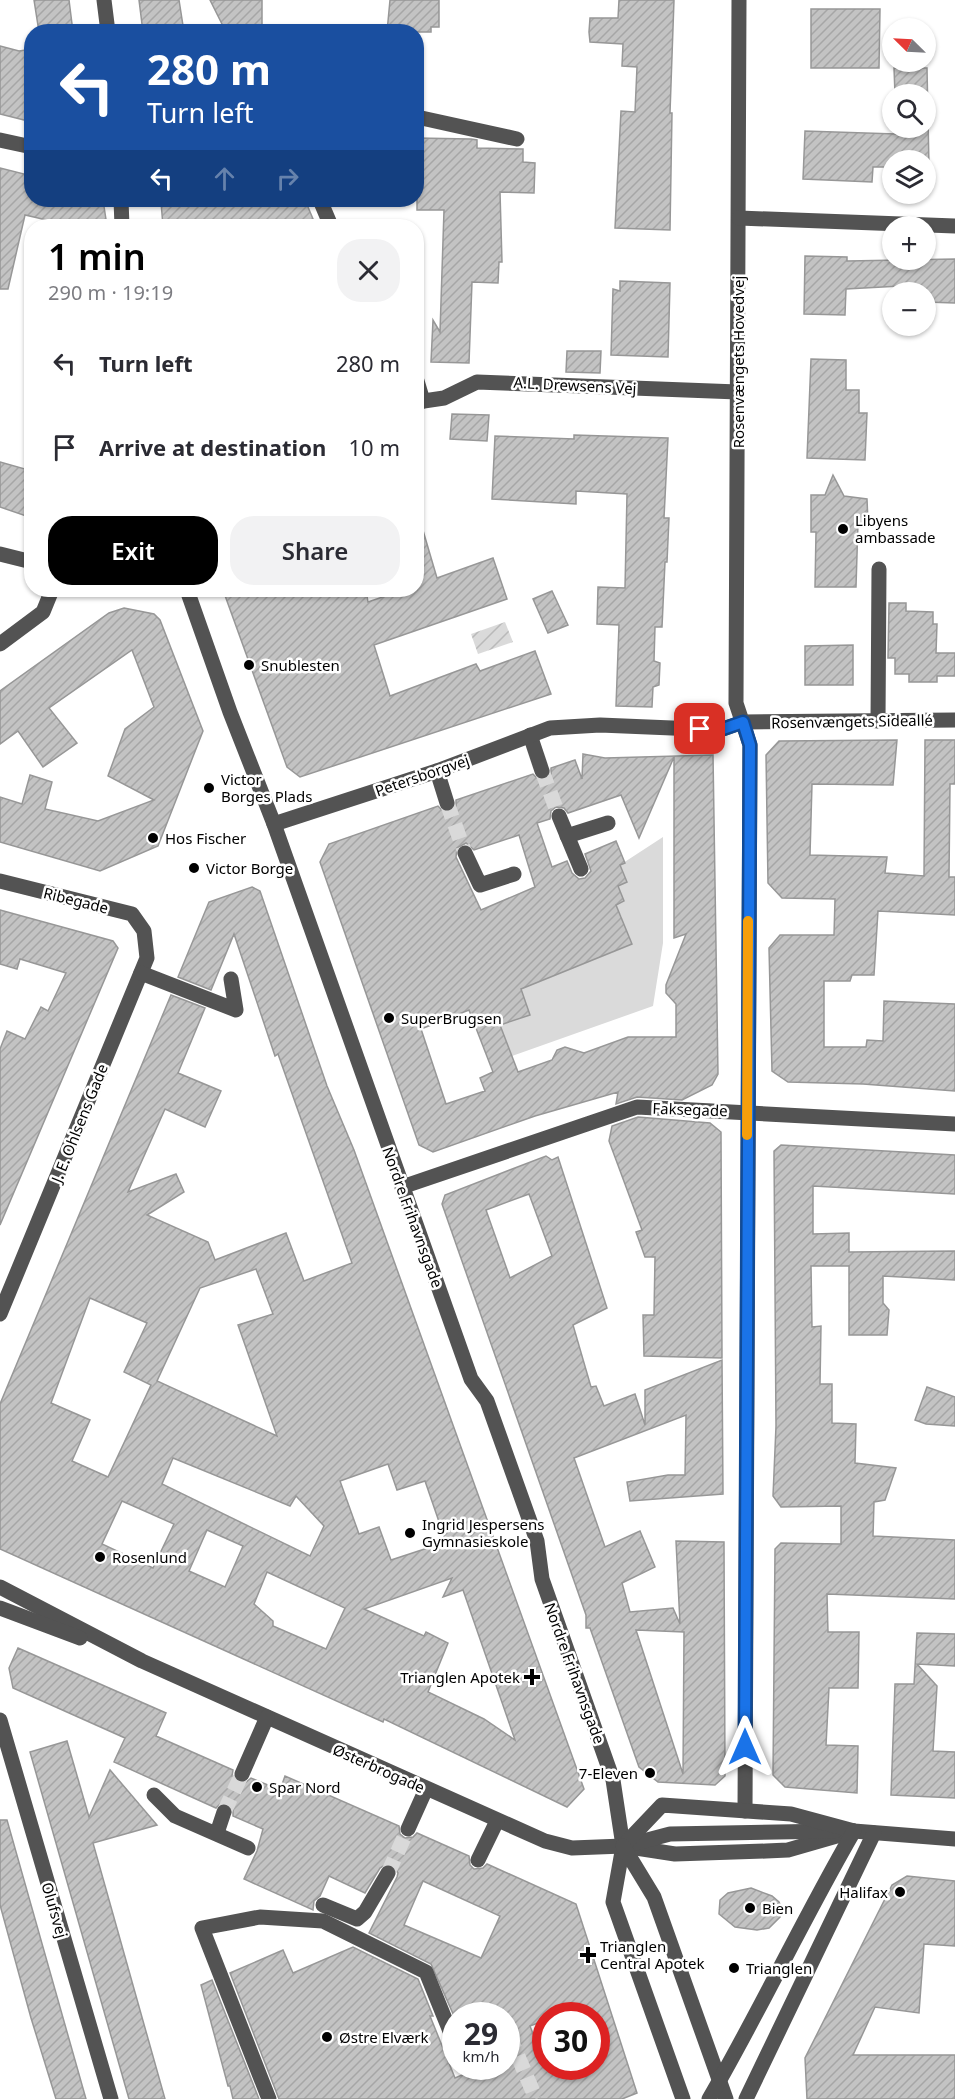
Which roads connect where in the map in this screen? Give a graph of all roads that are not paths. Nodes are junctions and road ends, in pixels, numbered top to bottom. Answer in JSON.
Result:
{"nodes":[{"id":1,"x":104,"y":0,"type":"edge"},
{"id":2,"x":739,"y":0,"type":"edge"},
{"id":3,"x":107,"y":24,"type":"edge"},
{"id":4,"x":424,"y":119,"type":"edge"},
{"id":5,"x":517,"y":139,"type":"dead end"},
{"id":6,"x":0,"y":140,"type":"edge"},
{"id":7,"x":24,"y":145,"type":"edge"},
{"id":8,"x":739,"y":218,"type":"junction"},
{"id":9,"x":955,"y":226,"type":"edge"},
{"id":10,"x":738,"y":392,"type":"junction"},
{"id":11,"x":424,"y":400,"type":"edge"},
{"id":12,"x":0,"y":554,"type":"edge"},
{"id":13,"x":24,"y":560,"type":"edge"},
{"id":14,"x":879,"y":569,"type":"dead end"},
{"id":15,"x":49,"y":597,"type":"edge"},
{"id":16,"x":189,"y":597,"type":"edge"},
{"id":17,"x":0,"y":644,"type":"edge"},
{"id":18,"x":955,"y":720,"type":"edge"},
{"id":19,"x":878,"y":721,"type":"junction"},
{"id":20,"x":743,"y":722,"type":"junction"},
{"id":21,"x":569,"y":726,"type":"joint"},
{"id":22,"x":530,"y":735,"type":"junction"},
{"id":23,"x":437,"y":771,"type":"junction"},
{"id":24,"x":542,"y":771,"type":"tunnel mouth"},
{"id":25,"x":447,"y":803,"type":"tunnel mouth"},
{"id":26,"x":559,"y":816,"type":"tunnel mouth"},
{"id":27,"x":608,"y":823,"type":"dead end"},
{"id":28,"x":274,"y":824,"type":"junction"},
{"id":29,"x":567,"y":836,"type":"junction"},
{"id":30,"x":465,"y":853,"type":"tunnel mouth"},
{"id":31,"x":581,"y":869,"type":"dead end"},
{"id":32,"x":514,"y":874,"type":"dead end"},
{"id":33,"x":0,"y":881,"type":"edge"},
{"id":34,"x":144,"y":931,"type":"joint"},
{"id":35,"x":141,"y":973,"type":"junction"},
{"id":36,"x":231,"y":980,"type":"dead end"},
{"id":37,"x":747,"y":1111,"type":"junction"},
{"id":38,"x":955,"y":1124,"type":"edge"},
{"id":39,"x":402,"y":1187,"type":"junction"},
{"id":40,"x":0,"y":1314,"type":"edge"},
{"id":41,"x":0,"y":1587,"type":"edge"},
{"id":42,"x":0,"y":1608,"type":"edge"},
{"id":43,"x":142,"y":1661,"type":"junction"},
{"id":44,"x":267,"y":1717,"type":"junction"},
{"id":45,"x":0,"y":1720,"type":"edge"},
{"id":46,"x":242,"y":1774,"type":"tunnel mouth"},
{"id":47,"x":426,"y":1789,"type":"junction"},
{"id":48,"x":154,"y":1795,"type":"dead end"},
{"id":49,"x":745,"y":1811,"type":"junction"},
{"id":50,"x":224,"y":1812,"type":"tunnel mouth"},
{"id":51,"x":497,"y":1821,"type":"junction"},
{"id":52,"x":408,"y":1829,"type":"tunnel mouth"},
{"id":53,"x":854,"y":1831,"type":"junction"},
{"id":54,"x":217,"y":1833,"type":"junction"},
{"id":55,"x":874,"y":1833,"type":"junction"},
{"id":56,"x":955,"y":1839,"type":"edge"},
{"id":57,"x":623,"y":1846,"type":"junction"},
{"id":58,"x":248,"y":1848,"type":"dead end"},
{"id":59,"x":478,"y":1860,"type":"dead end"},
{"id":60,"x":388,"y":1873,"type":"tunnel mouth"},
{"id":61,"x":322,"y":1905,"type":"dead end"},
{"id":62,"x":442,"y":2011,"type":"edge"},
{"id":63,"x":720,"y":2081,"type":"junction"},
{"id":64,"x":751,"y":2096,"type":"edge"},
{"id":65,"x":111,"y":2099,"type":"edge"},
{"id":66,"x":269,"y":2099,"type":"edge"},
{"id":67,"x":682,"y":2099,"type":"edge"},
{"id":68,"x":709,"y":2099,"type":"edge"},
{"id":69,"x":726,"y":2099,"type":"edge"}],
"edges":[{"from":1,"to":3,"type":"street"},
{"from":2,"to":8,"type":"street","name":"Rosenvængets Hovedvej"},
{"from":4,"to":5,"type":"street"},
{"from":6,"to":7,"type":"street"},
{"from":8,"to":9,"type":"street"},
{"from":8,"to":10,"type":"street","name":"Rosenvængets Hovedvej"},
{"from":10,"to":11,"type":"street","name":"A.L. Drewsens Vej"},
{"from":10,"to":20,"type":"street","name":"Rosenvængets Hovedvej"},
{"from":12,"to":13,"type":"street"},
{"from":14,"to":19,"type":"street"},
{"from":15,"to":17,"type":"street"},
{"from":16,"to":28,"type":"street","name":"Nordre Frihavnsgade"},
{"from":18,"to":19,"type":"street","name":"Rosenvængets Sideallé"},
{"from":19,"to":20,"type":"street","name":"Rosenvængets Sideallé"},
{"from":20,"to":21,"type":"street","name":"Rosenvængets Sideallé"},
{"from":20,"to":37,"type":"street","name":"Rosenvængets Hovedvej"},
{"from":21,"to":22,"type":"street","name":"Petersborgvej"},
{"from":22,"to":23,"type":"street","name":"Petersborgvej"},
{"from":22,"to":24,"type":"street"},
{"from":23,"to":25,"type":"street"},
{"from":23,"to":28,"type":"street","name":"Petersborgvej"},
{"from":26,"to":29,"type":"street"},
{"from":27,"to":29,"type":"street"},
{"from":28,"to":39,"type":"street","name":"Nordre Frihavnsgade"},
{"from":29,"to":31,"type":"street"},
{"from":30,"to":32,"type":"street"},
{"from":33,"to":34,"type":"street","name":"Ribegade"},
{"from":34,"to":35,"type":"street","name":"J. E. Ohlsens Gade"},
{"from":35,"to":36,"type":"street"},
{"from":35,"to":40,"type":"street","name":"J. E. Ohlsens Gade"},
{"from":37,"to":38,"type":"street","name":"Faksegade"},
{"from":37,"to":39,"type":"street","name":"Faksegade"},
{"from":37,"to":49,"type":"street","name":"Rosenvængets Hovedvej"},
{"from":39,"to":57,"type":"street","name":"Nordre Frihavnsgade"},
{"from":41,"to":43,"type":"street","name":"Østerbrogade"},
{"from":42,"to":43,"type":"street","name":"Østerbrogade"},
{"from":43,"to":44,"type":"street","name":"Østerbrogade"},
{"from":44,"to":46,"type":"street"},
{"from":44,"to":47,"type":"street","name":"Østerbrogade"},
{"from":45,"to":65,"type":"street","name":"Olufsvej"},
{"from":47,"to":51,"type":"street","name":"Østerbrogade"},
{"from":47,"to":52,"type":"street"},
{"from":48,"to":54,"type":"street"},
{"from":49,"to":53,"type":"street"},
{"from":49,"to":57,"type":"street"},
{"from":50,"to":54,"type":"street"},
{"from":51,"to":57,"type":"street","name":"Østerbrogade"},
{"from":51,"to":59,"type":"street"},
{"from":53,"to":55,"type":"street"},
{"from":53,"to":57,"type":"street"},
{"from":53,"to":63,"type":"street"},
{"from":54,"to":58,"type":"street"},
{"from":55,"to":56,"type":"street"},
{"from":55,"to":64,"type":"street"},
{"from":57,"to":63,"type":"street"},
{"from":57,"to":67,"type":"street"},
{"from":60,"to":61,"type":"street"},
{"from":62,"to":66,"type":"street"},
{"from":63,"to":68,"type":"street"},
{"from":63,"to":69,"type":"street"}]}
